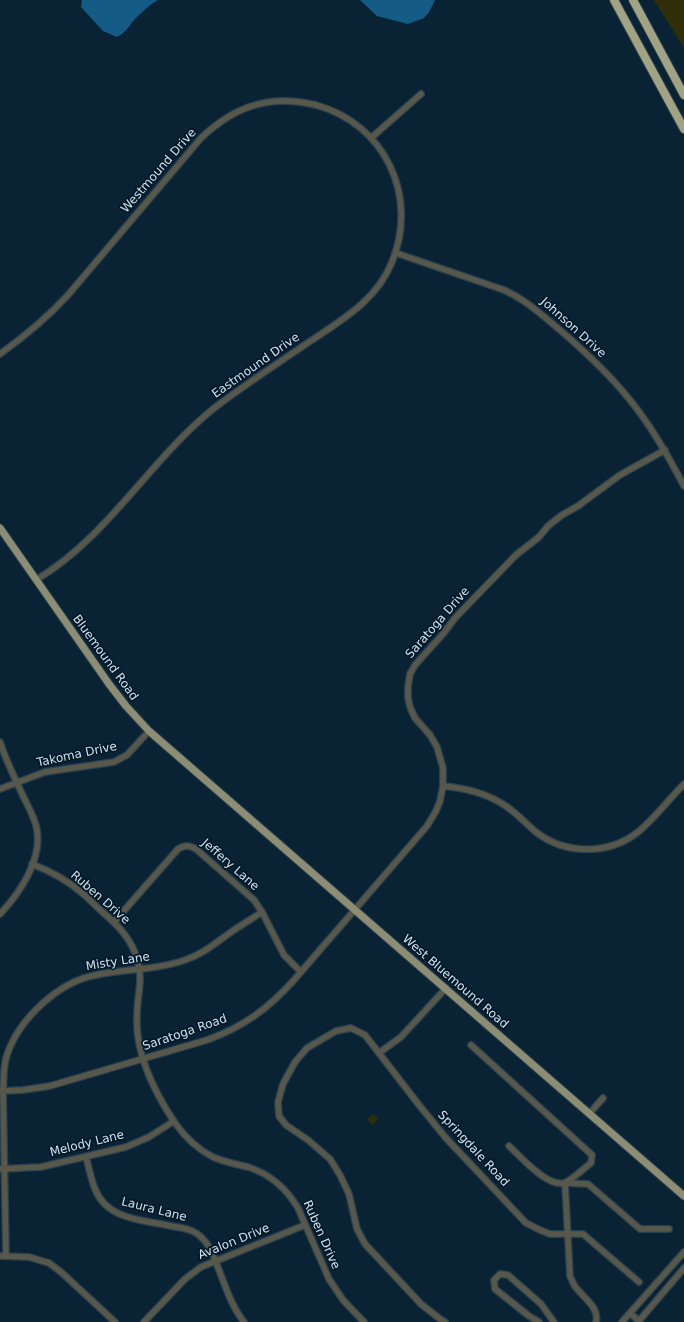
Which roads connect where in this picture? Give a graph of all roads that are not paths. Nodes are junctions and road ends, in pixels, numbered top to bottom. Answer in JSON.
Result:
{"nodes":[{"id":1,"x":614,"y":0,"type":"edge"},
{"id":2,"x":633,"y":0,"type":"edge"},
{"id":3,"x":421,"y":94,"type":"dead end"},
{"id":4,"x":684,"y":95,"type":"edge"},
{"id":5,"x":684,"y":129,"type":"edge"},
{"id":6,"x":371,"y":138,"type":"junction"},
{"id":7,"x":396,"y":253,"type":"junction"},
{"id":8,"x":0,"y":354,"type":"edge"},
{"id":9,"x":665,"y":450,"type":"junction"},
{"id":10,"x":684,"y":486,"type":"edge"},
{"id":11,"x":0,"y":528,"type":"edge"},
{"id":12,"x":36,"y":580,"type":"junction"},
{"id":13,"x":149,"y":731,"type":"junction"},
{"id":14,"x":0,"y":742,"type":"edge"},
{"id":15,"x":17,"y":782,"type":"junction"},
{"id":16,"x":210,"y":784,"type":"joint"},
{"id":17,"x":684,"y":784,"type":"edge"},
{"id":18,"x":443,"y":786,"type":"junction"},
{"id":19,"x":0,"y":789,"type":"edge"},
{"id":20,"x":32,"y":864,"type":"junction"},
{"id":21,"x":355,"y":910,"type":"junction"},
{"id":22,"x":262,"y":912,"type":"junction"},
{"id":23,"x":0,"y":914,"type":"edge"},
{"id":24,"x":114,"y":922,"type":"junction"},
{"id":25,"x":140,"y":969,"type":"junction"},
{"id":26,"x":301,"y":972,"type":"junction"},
{"id":27,"x":446,"y":988,"type":"junction"},
{"id":28,"x":471,"y":1045,"type":"dead end"},
{"id":29,"x":379,"y":1053,"type":"junction"},
{"id":30,"x":144,"y":1059,"type":"junction"},
{"id":31,"x":2,"y":1091,"type":"edge"},
{"id":32,"x":603,"y":1098,"type":"dead end"},
{"id":33,"x":589,"y":1114,"type":"junction"},
{"id":34,"x":174,"y":1121,"type":"junction"},
{"id":35,"x":509,"y":1146,"type":"dead end"},
{"id":36,"x":86,"y":1157,"type":"junction"},
{"id":37,"x":2,"y":1169,"type":"edge"},
{"id":38,"x":565,"y":1183,"type":"junction"},
{"id":39,"x":684,"y":1196,"type":"edge"},
{"id":40,"x":305,"y":1225,"type":"junction"},
{"id":41,"x":669,"y":1229,"type":"dead end"},
{"id":42,"x":569,"y":1234,"type":"junction"},
{"id":43,"x":684,"y":1252,"type":"edge"},
{"id":44,"x":3,"y":1256,"type":"edge"},
{"id":45,"x":215,"y":1260,"type":"junction"},
{"id":46,"x":684,"y":1268,"type":"edge"},
{"id":47,"x":639,"y":1282,"type":"dead end"},
{"id":48,"x":630,"y":1313,"type":"junction"},
{"id":49,"x":115,"y":1322,"type":"edge"},
{"id":50,"x":144,"y":1322,"type":"edge"},
{"id":51,"x":244,"y":1322,"type":"edge"},
{"id":52,"x":364,"y":1322,"type":"edge"},
{"id":53,"x":445,"y":1322,"type":"edge"},
{"id":54,"x":539,"y":1322,"type":"edge"},
{"id":55,"x":554,"y":1322,"type":"edge"},
{"id":56,"x":596,"y":1322,"type":"edge"},
{"id":57,"x":622,"y":1322,"type":"edge"},
{"id":58,"x":639,"y":1322,"type":"edge"}],
"edges":[{"from":1,"to":5,"type":"highway"},
{"from":2,"to":4,"type":"highway"},
{"from":3,"to":6,"type":"street"},
{"from":6,"to":7,"type":"street","name":"Eastmound Drive"},
{"from":6,"to":8,"type":"street","name":"Westmound Drive"},
{"from":7,"to":9,"type":"street","name":"Johnson Drive"},
{"from":7,"to":12,"type":"street","name":"Eastmound Drive"},
{"from":9,"to":10,"type":"street","name":"Johnson Drive"},
{"from":9,"to":18,"type":"street","name":"Saratoga Drive"},
{"from":11,"to":12,"type":"main road","name":"Bluemound Road"},
{"from":12,"to":13,"type":"main road","name":"Bluemound Road"},
{"from":13,"to":15,"type":"street","name":"Takoma Drive"},
{"from":13,"to":16,"type":"main road","name":"Bluemound Road"},
{"from":14,"to":15,"type":"street"},
{"from":15,"to":19,"type":"street","name":"Takoma Drive"},
{"from":15,"to":20,"type":"street"},
{"from":16,"to":21,"type":"main road","name":"West Bluemound Road"},
{"from":17,"to":18,"type":"street"},
{"from":18,"to":21,"type":"street","name":"Saratoga Drive"},
{"from":20,"to":23,"type":"street"},
{"from":20,"to":24,"type":"street","name":"Ruben Drive"},
{"from":21,"to":26,"type":"street","name":"Saratoga Road"},
{"from":21,"to":27,"type":"main road","name":"West Bluemound Road"},
{"from":22,"to":24,"type":"street","name":"Jeffery Lane"},
{"from":22,"to":25,"type":"street","name":"Misty Lane"},
{"from":22,"to":26,"type":"street","name":"Jeffery Lane"},
{"from":24,"to":25,"type":"street","name":"Ruben Drive"},
{"from":25,"to":30,"type":"street","name":"Ruben Drive"},
{"from":25,"to":31,"type":"street","name":"Misty Lane"},
{"from":26,"to":30,"type":"street","name":"Saratoga Road"},
{"from":27,"to":29,"type":"street"},
{"from":27,"to":33,"type":"main road","name":"West Bluemound Road"},
{"from":28,"to":38,"type":"street"},
{"from":29,"to":42,"type":"street","name":"Springdale Road"},
{"from":29,"to":53,"type":"street","name":"Springdale Road"},
{"from":30,"to":31,"type":"street","name":"Saratoga Road"},
{"from":30,"to":34,"type":"street","name":"Ruben Drive"},
{"from":31,"to":37,"type":"street","name":"Misty Lane"},
{"from":32,"to":33,"type":"street"},
{"from":33,"to":39,"type":"main road","name":"West Bluemound Road"},
{"from":34,"to":36,"type":"street","name":"Melody Lane"},
{"from":34,"to":40,"type":"street","name":"Ruben Drive"},
{"from":35,"to":38,"type":"street"},
{"from":36,"to":37,"type":"street","name":"Melody Lane"},
{"from":36,"to":45,"type":"street","name":"Laura Lane"},
{"from":37,"to":44,"type":"street","name":"Misty Lane"},
{"from":38,"to":41,"type":"street"},
{"from":38,"to":42,"type":"street"},
{"from":40,"to":45,"type":"street","name":"Avalon Drive"},
{"from":40,"to":52,"type":"street","name":"Ruben Drive"},
{"from":42,"to":47,"type":"street","name":"Springdale Road"},
{"from":42,"to":56,"type":"street"},
{"from":43,"to":48,"type":"street"},
{"from":44,"to":49,"type":"street"},
{"from":45,"to":50,"type":"street","name":"Avalon Drive"},
{"from":45,"to":51,"type":"street","name":"Laura Lane"},
{"from":46,"to":58,"type":"street"},
{"from":48,"to":57,"type":"street"},
{"from":48,"to":58,"type":"street"},
{"from":54,"to":55,"type":"street"}]}
